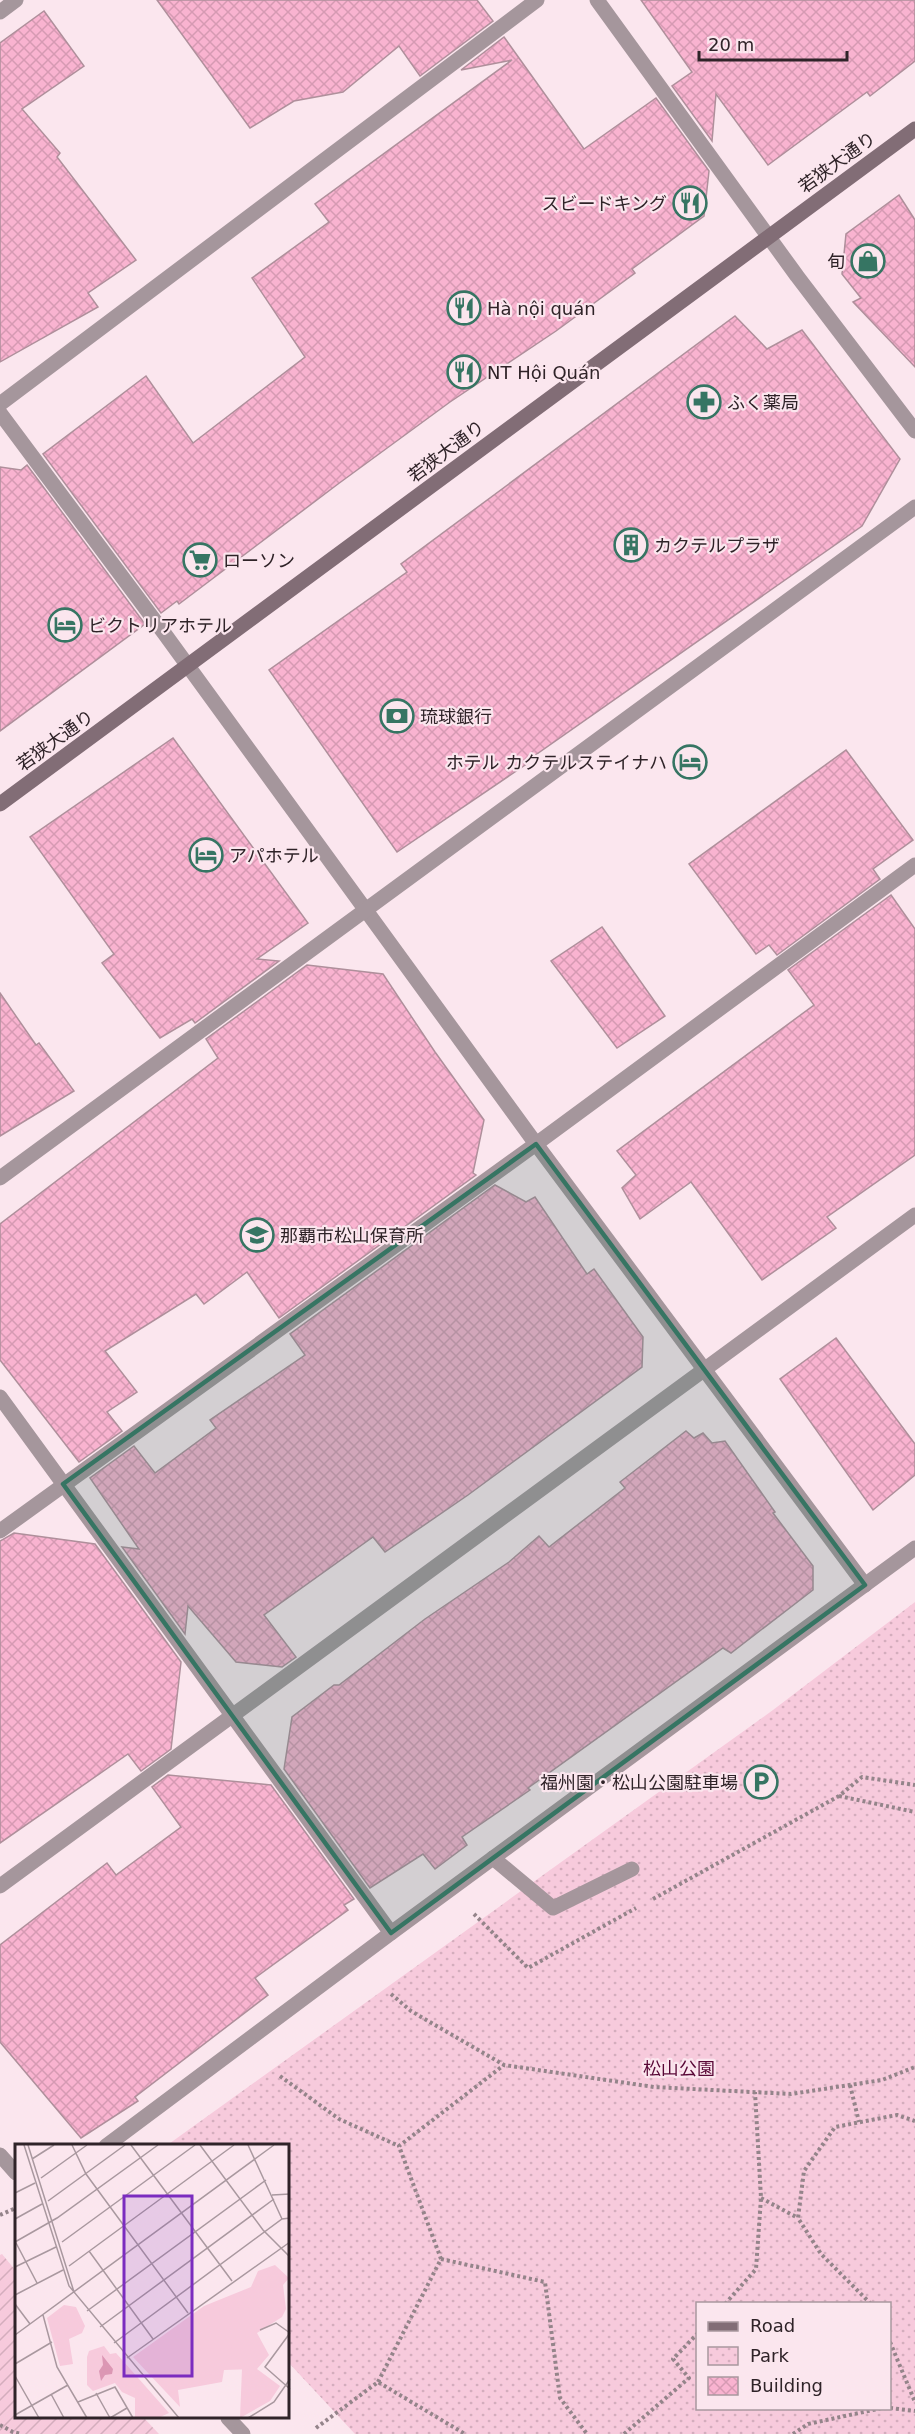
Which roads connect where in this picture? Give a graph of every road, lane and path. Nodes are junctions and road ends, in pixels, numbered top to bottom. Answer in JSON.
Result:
{"nodes":[{"id":1,"x":16,"y":0,"type":"edge"},
{"id":2,"x":537,"y":0,"type":"edge"},
{"id":3,"x":597,"y":0,"type":"edge"},
{"id":4,"x":0,"y":12,"type":"edge"},
{"id":5,"x":915,"y":129,"type":"edge"},
{"id":6,"x":769,"y":236,"type":"junction"},
{"id":7,"x":0,"y":404,"type":"edge"},
{"id":8,"x":0,"y":413,"type":"edge"},
{"id":9,"x":915,"y":431,"type":"edge"},
{"id":10,"x":915,"y":507,"type":"edge"},
{"id":11,"x":189,"y":667,"type":"junction"},
{"id":12,"x":0,"y":804,"type":"edge"},
{"id":13,"x":915,"y":865,"type":"edge"},
{"id":14,"x":364,"y":909,"type":"junction"},
{"id":15,"x":536,"y":1144,"type":"junction"},
{"id":16,"x":0,"y":1178,"type":"edge"},
{"id":17,"x":915,"y":1215,"type":"edge"},
{"id":18,"x":704,"y":1370,"type":"junction"},
{"id":19,"x":0,"y":1397,"type":"edge"},
{"id":20,"x":63,"y":1484,"type":"junction"},
{"id":21,"x":0,"y":1531,"type":"edge"},
{"id":22,"x":915,"y":1548,"type":"edge"},
{"id":23,"x":865,"y":1585,"type":"junction"},
{"id":24,"x":232,"y":1714,"type":"junction"},
{"id":25,"x":915,"y":1785,"type":"edge"},
{"id":26,"x":915,"y":1812,"type":"edge"},
{"id":27,"x":493,"y":1858,"type":"junction"},
{"id":28,"x":632,"y":1869,"type":"dead end"},
{"id":29,"x":0,"y":1886,"type":"edge"},
{"id":30,"x":391,"y":1934,"type":"junction"},
{"id":31,"x":391,"y":1994,"type":"dead end"},
{"id":32,"x":504,"y":2065,"type":"junction"},
{"id":33,"x":915,"y":2067,"type":"edge"},
{"id":34,"x":280,"y":2076,"type":"dead end"},
{"id":35,"x":850,"y":2085,"type":"junction"},
{"id":36,"x":755,"y":2092,"type":"junction"},
{"id":37,"x":915,"y":2121,"type":"edge"},
{"id":38,"x":859,"y":2122,"type":"junction"},
{"id":39,"x":109,"y":2144,"type":"edge"},
{"id":40,"x":399,"y":2146,"type":"junction"},
{"id":41,"x":0,"y":2155,"type":"edge"},
{"id":42,"x":15,"y":2173,"type":"edge"},
{"id":43,"x":761,"y":2198,"type":"junction"},
{"id":44,"x":15,"y":2208,"type":"edge"},
{"id":45,"x":0,"y":2215,"type":"edge"},
{"id":46,"x":798,"y":2218,"type":"junction"},
{"id":47,"x":441,"y":2259,"type":"junction"},
{"id":48,"x":727,"y":2302,"type":"edge"},
{"id":49,"x":869,"y":2302,"type":"edge"},
{"id":50,"x":696,"y":2335,"type":"edge"},
{"id":51,"x":891,"y":2344,"type":"edge"},
{"id":52,"x":378,"y":2382,"type":"junction"},
{"id":53,"x":915,"y":2402,"type":"edge"},
{"id":54,"x":891,"y":2408,"type":"edge"},
{"id":55,"x":877,"y":2410,"type":"edge"},
{"id":56,"x":915,"y":2411,"type":"edge"},
{"id":57,"x":229,"y":2419,"type":"edge"},
{"id":58,"x":0,"y":2425,"type":"edge"},
{"id":59,"x":316,"y":2428,"type":"dead end"},
{"id":60,"x":22,"y":2434,"type":"edge"},
{"id":61,"x":243,"y":2434,"type":"edge"},
{"id":62,"x":465,"y":2434,"type":"edge"},
{"id":63,"x":587,"y":2434,"type":"edge"},
{"id":64,"x":624,"y":2434,"type":"edge"},
{"id":65,"x":793,"y":2434,"type":"edge"}],
"edges":[{"from":1,"to":4,"type":"street"},
{"from":2,"to":7,"type":"street"},
{"from":3,"to":6,"type":"street"},
{"from":5,"to":6,"type":"main road","name":"若狭大通り"},
{"from":6,"to":9,"type":"street"},
{"from":6,"to":11,"type":"main road","name":"若狭大通り"},
{"from":8,"to":11,"type":"street"},
{"from":10,"to":14,"type":"street"},
{"from":11,"to":12,"type":"main road","name":"若狭大通り"},
{"from":11,"to":14,"type":"street"},
{"from":13,"to":15,"type":"street"},
{"from":14,"to":15,"type":"street"},
{"from":14,"to":16,"type":"street"},
{"from":15,"to":18,"type":"street"},
{"from":15,"to":20,"type":"street"},
{"from":17,"to":18,"type":"street"},
{"from":18,"to":23,"type":"street"},
{"from":18,"to":24,"type":"street"},
{"from":19,"to":20,"type":"street"},
{"from":20,"to":21,"type":"street"},
{"from":20,"to":24,"type":"street"},
{"from":22,"to":23,"type":"street"},
{"from":23,"to":27,"type":"street"},
{"from":24,"to":29,"type":"street"},
{"from":24,"to":30,"type":"street"},
{"from":25,"to":26,"type":"path"},
{"from":27,"to":28,"type":"street"},
{"from":27,"to":30,"type":"street"},
{"from":30,"to":39,"type":"street"},
{"from":31,"to":32,"type":"path"},
{"from":32,"to":36,"type":"path"},
{"from":32,"to":40,"type":"path"},
{"from":33,"to":35,"type":"path"},
{"from":34,"to":40,"type":"path"},
{"from":35,"to":36,"type":"path"},
{"from":35,"to":38,"type":"path"},
{"from":36,"to":43,"type":"path"},
{"from":37,"to":38,"type":"path"},
{"from":38,"to":46,"type":"path"},
{"from":40,"to":47,"type":"path"},
{"from":41,"to":42,"type":"street"},
{"from":43,"to":46,"type":"path"},
{"from":43,"to":48,"type":"path"},
{"from":44,"to":45,"type":"path"},
{"from":46,"to":49,"type":"path"},
{"from":47,"to":52,"type":"path"},
{"from":47,"to":63,"type":"path"},
{"from":50,"to":64,"type":"path"},
{"from":51,"to":53,"type":"path"},
{"from":52,"to":59,"type":"path"},
{"from":52,"to":62,"type":"path"},
{"from":54,"to":56,"type":"path"},
{"from":55,"to":65,"type":"path"},
{"from":57,"to":61,"type":"street"},
{"from":58,"to":60,"type":"path"}]}
